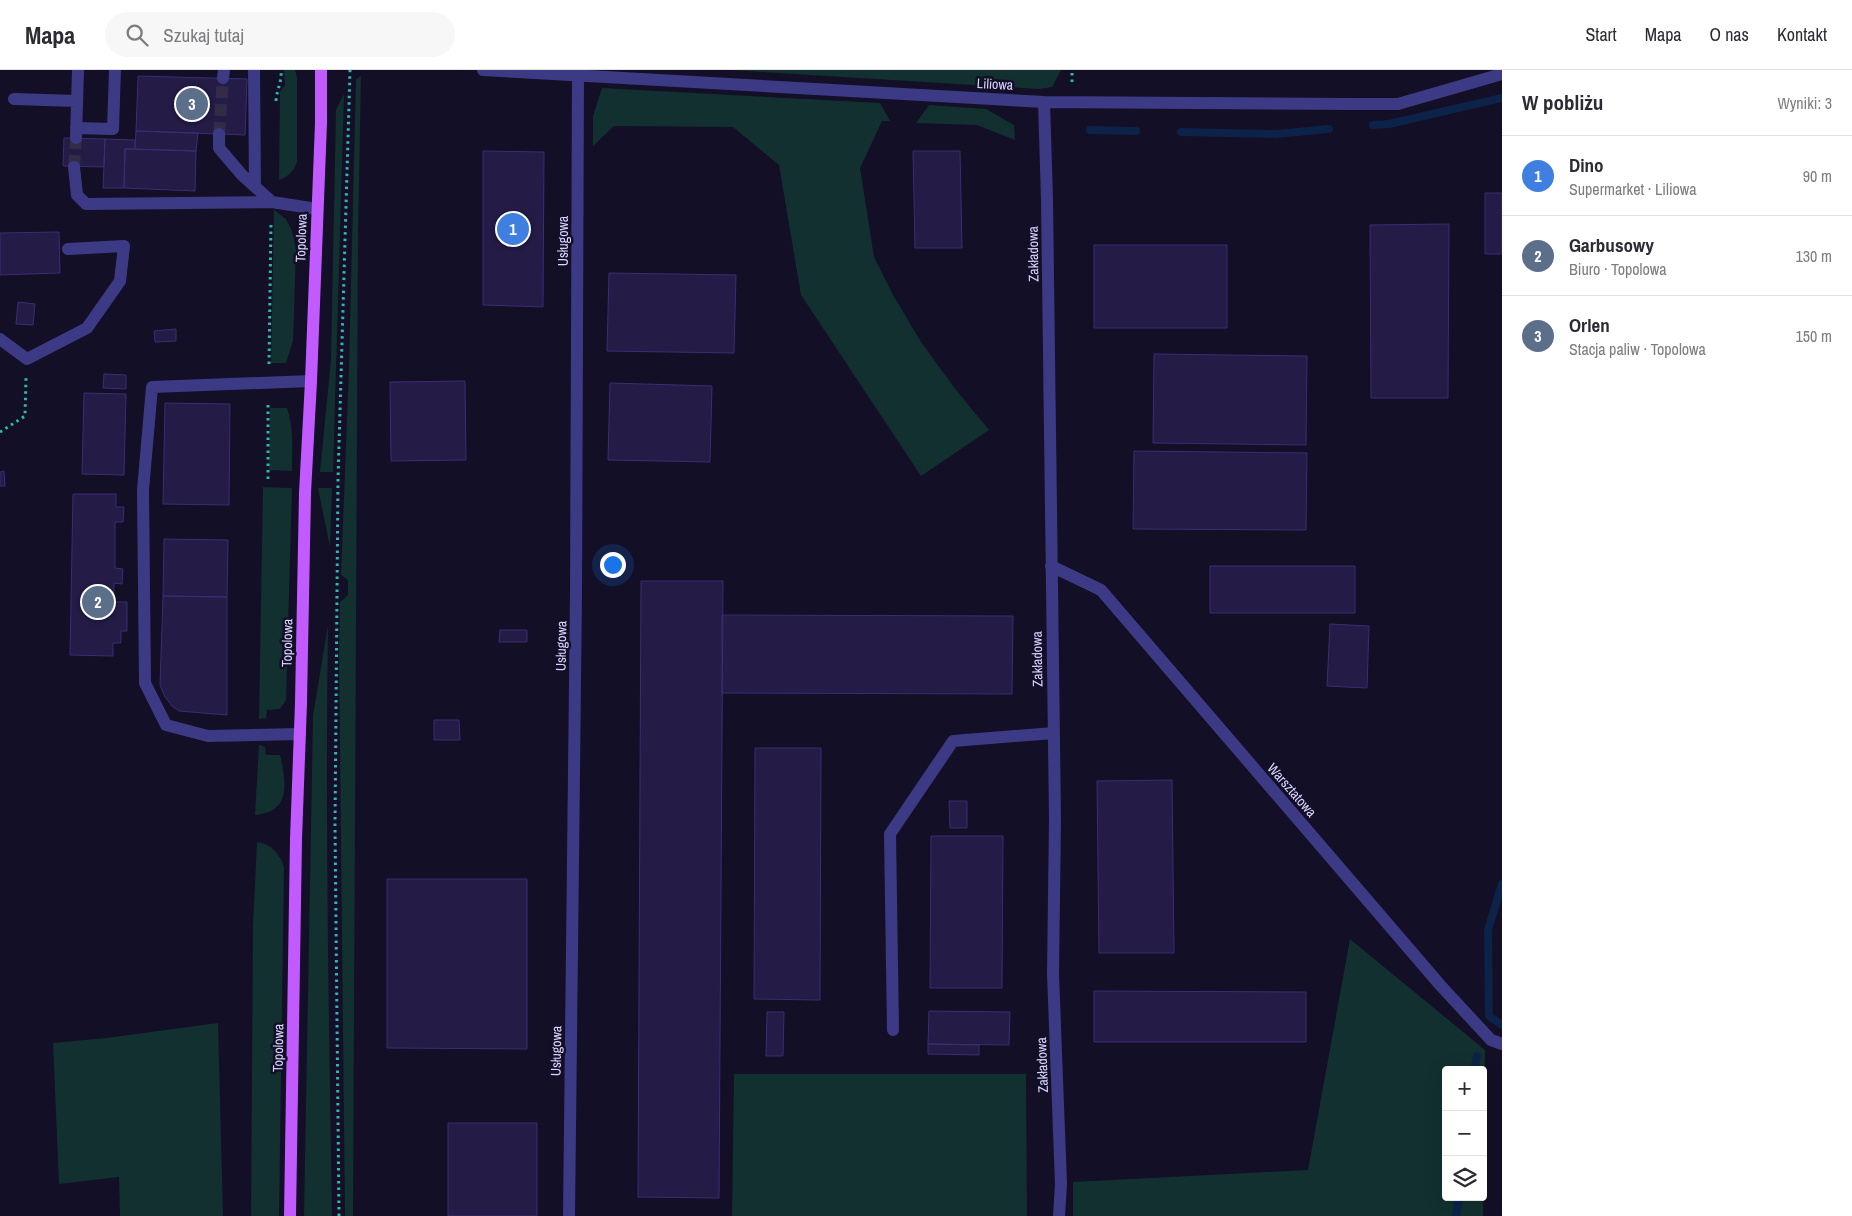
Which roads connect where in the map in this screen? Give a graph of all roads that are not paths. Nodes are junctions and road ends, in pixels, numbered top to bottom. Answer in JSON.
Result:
{"nodes":[{"id":1,"x":78,"y":70,"type":"edge"},
{"id":2,"x":115,"y":70,"type":"edge"},
{"id":3,"x":254,"y":70,"type":"edge"},
{"id":4,"x":321,"y":70,"type":"edge"},
{"id":5,"x":483,"y":70,"type":"edge"},
{"id":6,"x":1502,"y":74,"type":"edge"},
{"id":7,"x":578,"y":76,"type":"junction"},
{"id":8,"x":14,"y":99,"type":"dead end"},
{"id":9,"x":77,"y":101,"type":"junction"},
{"id":10,"x":1044,"y":102,"type":"junction"},
{"id":11,"x":219,"y":134,"type":"tunnel mouth"},
{"id":12,"x":74,"y":167,"type":"tunnel mouth"},
{"id":13,"x":255,"y":187,"type":"junction"},
{"id":14,"x":272,"y":202,"type":"junction"},
{"id":15,"x":317,"y":209,"type":"junction"},
{"id":16,"x":68,"y":249,"type":"dead end"},
{"id":17,"x":0,"y":339,"type":"edge"},
{"id":18,"x":311,"y":381,"type":"junction"},
{"id":19,"x":1051,"y":566,"type":"junction"},
{"id":20,"x":1054,"y":733,"type":"junction"},
{"id":21,"x":300,"y":734,"type":"junction"},
{"id":22,"x":893,"y":1030,"type":"dead end"},
{"id":23,"x":1502,"y":1044,"type":"edge"},
{"id":24,"x":290,"y":1216,"type":"edge"},
{"id":25,"x":569,"y":1216,"type":"edge"},
{"id":26,"x":1060,"y":1216,"type":"edge"}],
"edges":[{"from":1,"to":9,"type":"street"},
{"from":2,"to":9,"type":"street"},
{"from":3,"to":13,"type":"street"},
{"from":4,"to":15,"type":"main road","name":"Topolowa"},
{"from":5,"to":7,"type":"street","name":"Liliowa"},
{"from":6,"to":10,"type":"street","name":"Liliowa"},
{"from":7,"to":10,"type":"street","name":"Liliowa"},
{"from":7,"to":25,"type":"street","name":"Usługowa"},
{"from":8,"to":9,"type":"street"},
{"from":10,"to":19,"type":"street","name":"Zakładowa"},
{"from":11,"to":13,"type":"street"},
{"from":12,"to":14,"type":"street"},
{"from":13,"to":14,"type":"street"},
{"from":14,"to":15,"type":"street"},
{"from":15,"to":18,"type":"main road","name":"Topolowa"},
{"from":16,"to":17,"type":"street"},
{"from":18,"to":21,"type":"main road","name":"Topolowa"},
{"from":18,"to":21,"type":"street"},
{"from":19,"to":20,"type":"street","name":"Zakładowa"},
{"from":19,"to":23,"type":"street","name":"Warsztatowa"},
{"from":20,"to":22,"type":"street"},
{"from":20,"to":26,"type":"street","name":"Zakładowa"},
{"from":21,"to":24,"type":"main road","name":"Topolowa"}]}
